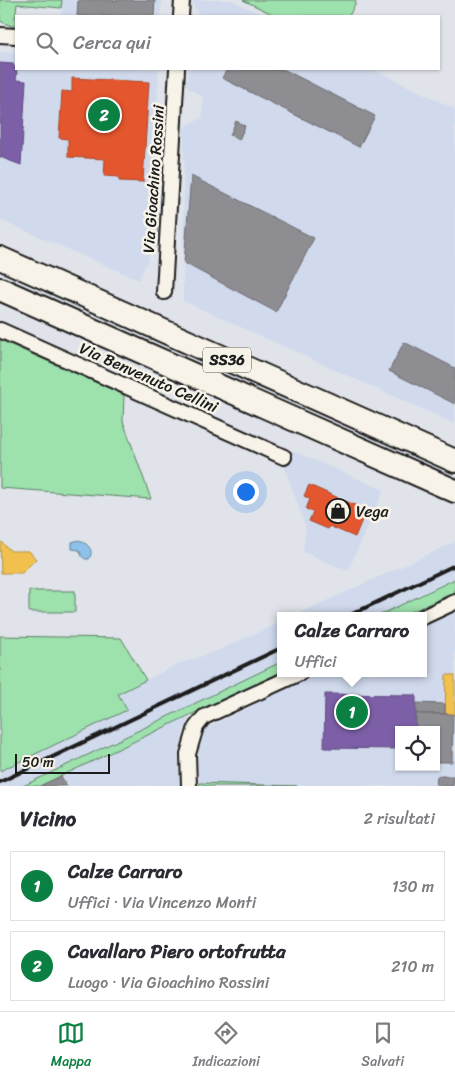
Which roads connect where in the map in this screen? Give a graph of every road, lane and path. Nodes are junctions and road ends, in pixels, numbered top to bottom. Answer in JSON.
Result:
{"nodes":[{"id":1,"x":182,"y":0,"type":"edge"},
{"id":2,"x":180,"y":15,"type":"edge"},
{"id":3,"x":0,"y":35,"type":"edge"},
{"id":4,"x":15,"y":36,"type":"edge"},
{"id":5,"x":177,"y":70,"type":"edge"},
{"id":6,"x":0,"y":258,"type":"edge"},
{"id":7,"x":0,"y":289,"type":"edge"},
{"id":8,"x":164,"y":292,"type":"dead end"},
{"id":9,"x":0,"y":330,"type":"edge"},
{"id":10,"x":284,"y":457,"type":"dead end"},
{"id":11,"x":455,"y":461,"type":"edge"},
{"id":12,"x":455,"y":491,"type":"edge"},
{"id":13,"x":455,"y":602,"type":"edge"},
{"id":14,"x":427,"y":615,"type":"edge"},
{"id":15,"x":291,"y":677,"type":"edge"},
{"id":16,"x":189,"y":786,"type":"edge"}],
"edges":[{"from":1,"to":2,"type":"street"},
{"from":3,"to":4,"type":"street"},
{"from":5,"to":8,"type":"street","name":"Via Gioachino Rossini"},
{"from":6,"to":11,"type":"highway","number":"SS36"},
{"from":7,"to":12,"type":"highway","number":"SS36"},
{"from":9,"to":10,"type":"street","name":"Via Benvenuto Cellini"},
{"from":13,"to":14,"type":"street"},
{"from":15,"to":16,"type":"street"}]}
